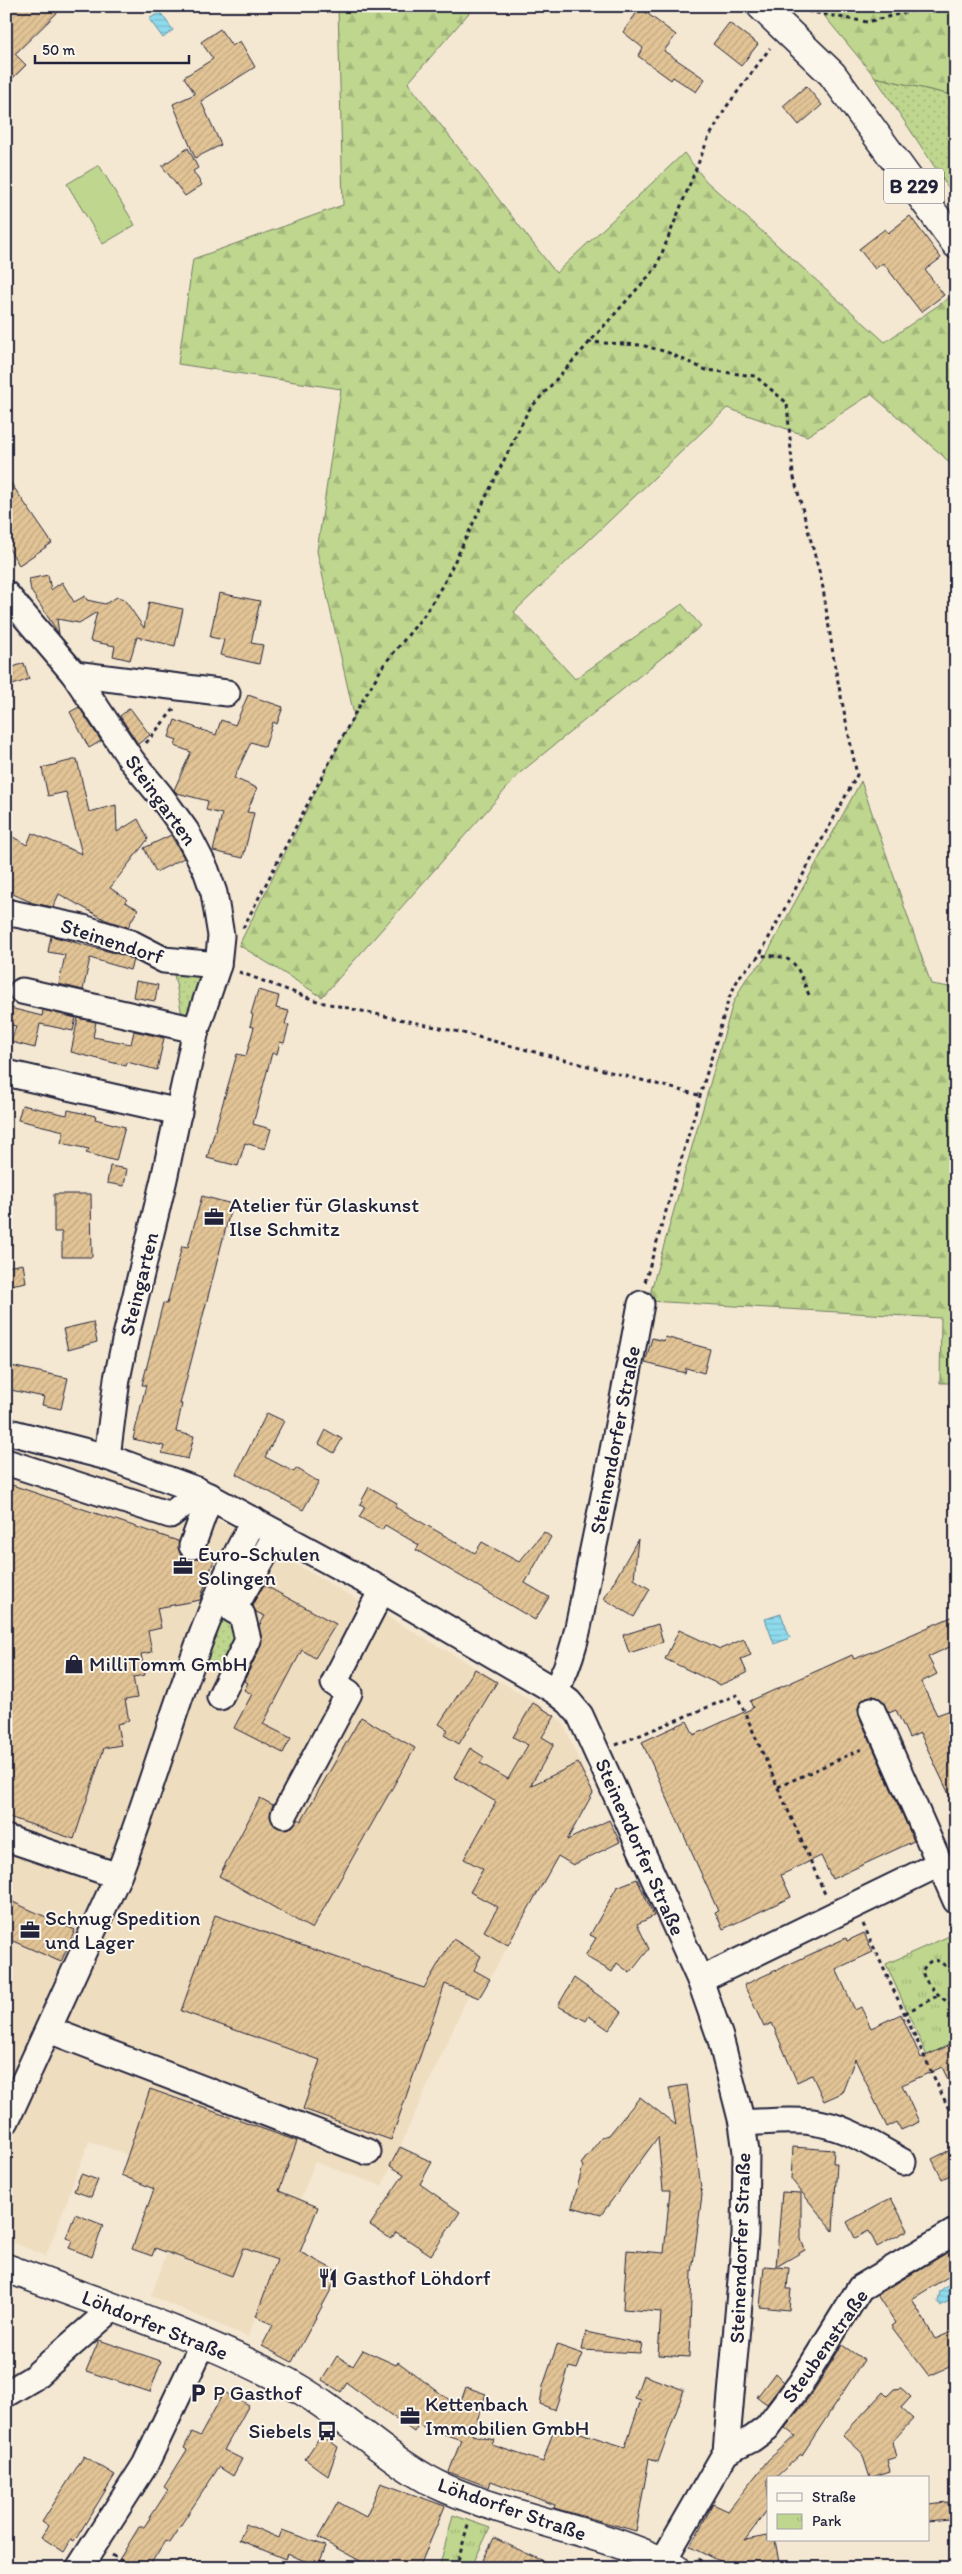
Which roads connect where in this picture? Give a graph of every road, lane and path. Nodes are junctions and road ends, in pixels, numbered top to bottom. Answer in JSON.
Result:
{"nodes":[{"id":1,"x":767,"y":11,"type":"edge"},
{"id":2,"x":912,"y":11,"type":"dead end"},
{"id":3,"x":772,"y":45,"type":"dead end"},
{"id":4,"x":956,"y":244,"type":"edge"},
{"id":5,"x":588,"y":342,"type":"junction"},
{"id":6,"x":6,"y":594,"type":"edge"},
{"id":7,"x":74,"y":674,"type":"junction"},
{"id":8,"x":190,"y":690,"type":"junction"},
{"id":9,"x":227,"y":693,"type":"dead end"},
{"id":10,"x":132,"y":761,"type":"junction"},
{"id":11,"x":6,"y":912,"type":"edge"},
{"id":12,"x":241,"y":933,"type":"dead end"},
{"id":13,"x":759,"y":956,"type":"junction"},
{"id":14,"x":218,"y":965,"type":"junction"},
{"id":15,"x":22,"y":991,"type":"dead end"},
{"id":16,"x":809,"y":995,"type":"dead end"},
{"id":17,"x":196,"y":1030,"type":"junction"},
{"id":18,"x":6,"y":1073,"type":"edge"},
{"id":19,"x":702,"y":1096,"type":"junction"},
{"id":20,"x":179,"y":1112,"type":"junction"},
{"id":21,"x":640,"y":1304,"type":"joint"},
{"id":22,"x":6,"y":1431,"type":"edge"},
{"id":23,"x":107,"y":1457,"type":"junction"},
{"id":24,"x":6,"y":1462,"type":"edge"},
{"id":25,"x":203,"y":1493,"type":"junction"},
{"id":26,"x":254,"y":1520,"type":"junction"},
{"id":27,"x":276,"y":1533,"type":"junction"},
{"id":28,"x":192,"y":1546,"type":"dead end"},
{"id":29,"x":382,"y":1590,"type":"junction"},
{"id":30,"x":555,"y":1691,"type":"junction"},
{"id":31,"x":220,"y":1697,"type":"dead end"},
{"id":32,"x":872,"y":1710,"type":"dead end"},
{"id":33,"x":884,"y":1738,"type":"junction"},
{"id":34,"x":598,"y":1752,"type":"junction"},
{"id":35,"x":778,"y":1788,"type":"junction"},
{"id":36,"x":284,"y":1815,"type":"dead end"},
{"id":37,"x":6,"y":1838,"type":"edge"},
{"id":38,"x":939,"y":1864,"type":"junction"},
{"id":39,"x":118,"y":1876,"type":"junction"},
{"id":40,"x":956,"y":1901,"type":"edge"},
{"id":41,"x":845,"y":1910,"type":"junction"},
{"id":42,"x":956,"y":1978,"type":"edge"},
{"id":43,"x":700,"y":1980,"type":"junction"},
{"id":44,"x":939,"y":1995,"type":"junction"},
{"id":45,"x":956,"y":2009,"type":"edge"},
{"id":46,"x":904,"y":2012,"type":"junction"},
{"id":47,"x":49,"y":2030,"type":"junction"},
{"id":48,"x":951,"y":2114,"type":"dead end"},
{"id":49,"x":8,"y":2115,"type":"edge"},
{"id":50,"x":742,"y":2123,"type":"junction"},
{"id":51,"x":368,"y":2152,"type":"dead end"},
{"id":52,"x":903,"y":2162,"type":"dead end"},
{"id":53,"x":956,"y":2231,"type":"edge"},
{"id":54,"x":6,"y":2268,"type":"edge"},
{"id":55,"x":113,"y":2308,"type":"junction"},
{"id":56,"x":203,"y":2343,"type":"junction"},
{"id":57,"x":6,"y":2394,"type":"edge"},
{"id":58,"x":726,"y":2452,"type":"junction"},
{"id":59,"x":475,"y":2500,"type":"junction"},
{"id":60,"x":670,"y":2564,"type":"edge"},
{"id":61,"x":79,"y":2568,"type":"edge"},
{"id":62,"x":456,"y":2568,"type":"edge"}],
"edges":[{"from":1,"to":2,"type":"path"},
{"from":1,"to":4,"type":"main road","number":"B 229"},
{"from":3,"to":5,"type":"path"},
{"from":5,"to":12,"type":"path"},
{"from":5,"to":13,"type":"path"},
{"from":6,"to":7,"type":"street","name":"Steingarten"},
{"from":7,"to":8,"type":"street"},
{"from":7,"to":10,"type":"street","name":"Steingarten"},
{"from":8,"to":9,"type":"street"},
{"from":8,"to":10,"type":"path"},
{"from":10,"to":14,"type":"street","name":"Steingarten"},
{"from":11,"to":14,"type":"street","name":"Steinendorf"},
{"from":13,"to":16,"type":"path"},
{"from":13,"to":19,"type":"path"},
{"from":14,"to":17,"type":"street","name":"Steingarten"},
{"from":14,"to":19,"type":"path"},
{"from":15,"to":17,"type":"street"},
{"from":17,"to":20,"type":"street","name":"Steingarten"},
{"from":18,"to":20,"type":"street"},
{"from":19,"to":21,"type":"path"},
{"from":20,"to":23,"type":"street","name":"Steingarten"},
{"from":21,"to":30,"type":"street","name":"Steinendorfer Straße"},
{"from":22,"to":23,"type":"street","name":"Steinendorfer Straße"},
{"from":23,"to":25,"type":"street","name":"Steinendorfer Straße"},
{"from":24,"to":25,"type":"street"},
{"from":25,"to":26,"type":"street","name":"Steinendorfer Straße"},
{"from":25,"to":28,"type":"street"},
{"from":26,"to":27,"type":"street","name":"Steinendorfer Straße"},
{"from":26,"to":39,"type":"street"},
{"from":27,"to":29,"type":"street","name":"Steinendorfer Straße"},
{"from":27,"to":31,"type":"street"},
{"from":29,"to":30,"type":"street","name":"Steinendorfer Straße"},
{"from":29,"to":36,"type":"street"},
{"from":30,"to":34,"type":"street","name":"Steinendorfer Straße"},
{"from":32,"to":33,"type":"street"},
{"from":33,"to":35,"type":"path"},
{"from":33,"to":38,"type":"street"},
{"from":34,"to":35,"type":"path"},
{"from":34,"to":43,"type":"street","name":"Steinendorfer Straße"},
{"from":35,"to":41,"type":"path"},
{"from":37,"to":39,"type":"street"},
{"from":38,"to":40,"type":"street"},
{"from":38,"to":41,"type":"street"},
{"from":39,"to":47,"type":"street"},
{"from":41,"to":43,"type":"street"},
{"from":41,"to":46,"type":"path"},
{"from":42,"to":44,"type":"path"},
{"from":43,"to":50,"type":"street","name":"Steinendorfer Straße"},
{"from":44,"to":45,"type":"path"},
{"from":44,"to":46,"type":"path"},
{"from":46,"to":48,"type":"path"},
{"from":47,"to":49,"type":"street"},
{"from":47,"to":51,"type":"street"},
{"from":50,"to":52,"type":"street"},
{"from":50,"to":58,"type":"street","name":"Steinendorfer Straße"},
{"from":53,"to":58,"type":"street","name":"Steubenstraße"},
{"from":54,"to":55,"type":"main road","name":"Löhdorfer Straße"},
{"from":55,"to":56,"type":"main road","name":"Löhdorfer Straße"},
{"from":55,"to":57,"type":"street"},
{"from":56,"to":59,"type":"main road","name":"Löhdorfer Straße"},
{"from":56,"to":61,"type":"street"},
{"from":58,"to":60,"type":"street","name":"Steinendorfer Straße"},
{"from":59,"to":60,"type":"main road","name":"Löhdorfer Straße"},
{"from":59,"to":62,"type":"path"}]}
